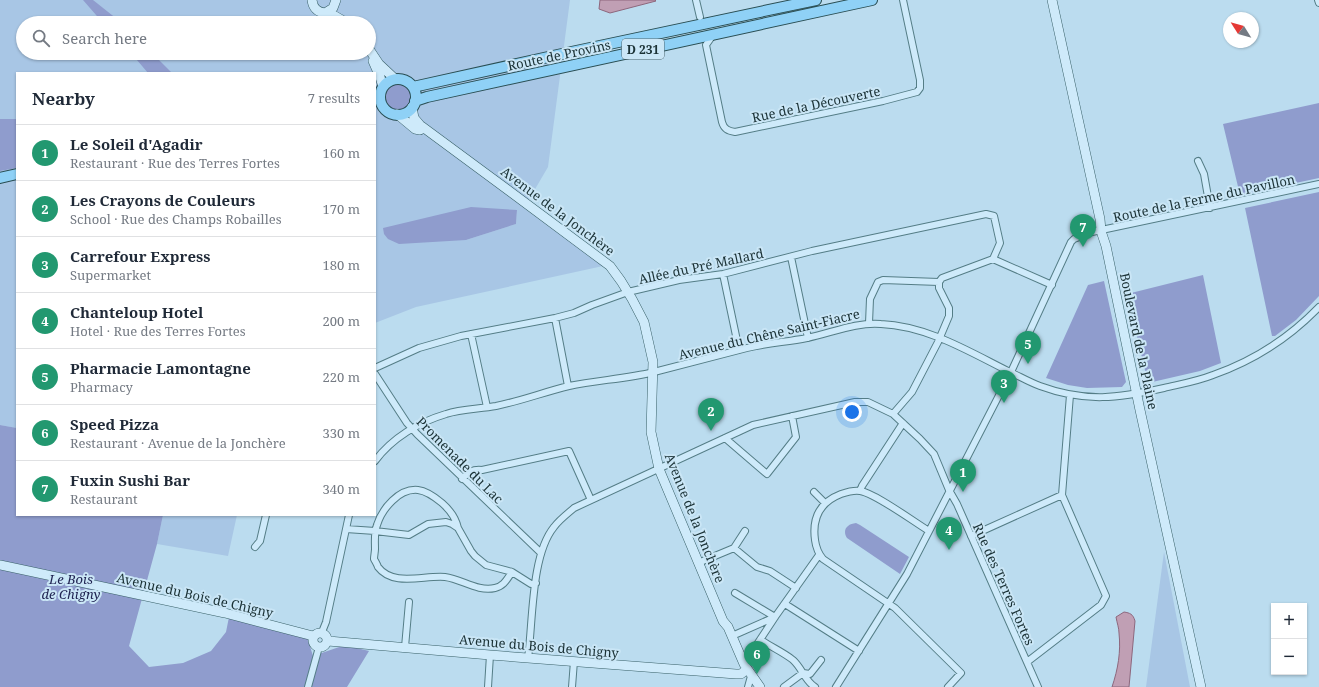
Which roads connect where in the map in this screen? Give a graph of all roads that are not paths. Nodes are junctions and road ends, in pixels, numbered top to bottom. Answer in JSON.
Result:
{"nodes":[{"id":1,"x":696,"y":0,"type":"edge"},
{"id":2,"x":816,"y":0,"type":"edge"},
{"id":3,"x":872,"y":0,"type":"edge"},
{"id":4,"x":903,"y":0,"type":"edge"},
{"id":5,"x":1052,"y":0,"type":"edge"},
{"id":6,"x":311,"y":1,"type":"edge"},
{"id":7,"x":336,"y":3,"type":"edge"},
{"id":8,"x":328,"y":12,"type":"junction"},
{"id":9,"x":336,"y":16,"type":"edge"},
{"id":10,"x":342,"y":16,"type":"edge"},
{"id":11,"x":700,"y":17,"type":"junction"},
{"id":12,"x":713,"y":22,"type":"junction"},
{"id":13,"x":691,"y":27,"type":"junction"},
{"id":14,"x":715,"y":33,"type":"junction"},
{"id":15,"x":694,"y":38,"type":"junction"},
{"id":16,"x":706,"y":45,"type":"junction"},
{"id":17,"x":373,"y":60,"type":"edge"},
{"id":18,"x":376,"y":60,"type":"edge"},
{"id":19,"x":395,"y":79,"type":"junction"},
{"id":20,"x":413,"y":88,"type":"junction"},
{"id":21,"x":380,"y":92,"type":"edge"},
{"id":22,"x":414,"y":104,"type":"junction"},
{"id":23,"x":376,"y":107,"type":"edge"},
{"id":24,"x":387,"y":110,"type":"junction"},
{"id":25,"x":397,"y":114,"type":"junction"},
{"id":26,"x":433,"y":134,"type":"junction"},
{"id":27,"x":1198,"y":161,"type":"dead end"},
{"id":28,"x":16,"y":174,"type":"edge"},
{"id":29,"x":0,"y":178,"type":"edge"},
{"id":30,"x":1319,"y":184,"type":"edge"},
{"id":31,"x":1210,"y":208,"type":"junction"},
{"id":32,"x":1101,"y":231,"type":"junction"},
{"id":33,"x":791,"y":257,"type":"junction"},
{"id":34,"x":993,"y":259,"type":"junction"},
{"id":35,"x":723,"y":274,"type":"junction"},
{"id":36,"x":939,"y":282,"type":"junction"},
{"id":37,"x":1052,"y":285,"type":"junction"},
{"id":38,"x":628,"y":292,"type":"junction"},
{"id":39,"x":1319,"y":307,"type":"edge"},
{"id":40,"x":555,"y":318,"type":"junction"},
{"id":41,"x":869,"y":323,"type":"junction"},
{"id":42,"x":471,"y":334,"type":"junction"},
{"id":43,"x":939,"y":337,"type":"junction"},
{"id":44,"x":808,"y":338,"type":"junction"},
{"id":45,"x":739,"y":350,"type":"junction"},
{"id":46,"x":376,"y":368,"type":"edge"},
{"id":47,"x":1012,"y":372,"type":"junction"},
{"id":48,"x":653,"y":373,"type":"junction"},
{"id":49,"x":376,"y":375,"type":"edge"},
{"id":50,"x":568,"y":386,"type":"junction"},
{"id":51,"x":1137,"y":394,"type":"junction"},
{"id":52,"x":1070,"y":395,"type":"junction"},
{"id":53,"x":487,"y":407,"type":"junction"},
{"id":54,"x":893,"y":414,"type":"junction"},
{"id":55,"x":792,"y":416,"type":"junction"},
{"id":56,"x":903,"y":423,"type":"junction"},
{"id":57,"x":412,"y":429,"type":"junction"},
{"id":58,"x":725,"y":438,"type":"junction"},
{"id":59,"x":376,"y":460,"type":"edge"},
{"id":60,"x":659,"y":469,"type":"junction"},
{"id":61,"x":462,"y":479,"type":"junction"},
{"id":62,"x":949,"y":490,"type":"junction"},
{"id":63,"x":860,"y":491,"type":"junction"},
{"id":64,"x":814,"y":492,"type":"dead end"},
{"id":65,"x":1062,"y":495,"type":"junction"},
{"id":66,"x":591,"y":500,"type":"junction"},
{"id":67,"x":825,"y":503,"type":"junction"},
{"id":68,"x":266,"y":516,"type":"edge"},
{"id":69,"x":349,"y":516,"type":"edge"},
{"id":70,"x":458,"y":528,"type":"junction"},
{"id":71,"x":346,"y":529,"type":"junction"},
{"id":72,"x":375,"y":531,"type":"junction"},
{"id":73,"x":745,"y":531,"type":"dead end"},
{"id":74,"x":929,"y":531,"type":"junction"},
{"id":75,"x":971,"y":536,"type":"junction"},
{"id":76,"x":255,"y":547,"type":"dead end"},
{"id":77,"x":734,"y":548,"type":"junction"},
{"id":78,"x":540,"y":552,"type":"junction"},
{"id":79,"x":819,"y":555,"type":"junction"},
{"id":80,"x":698,"y":563,"type":"junction"},
{"id":81,"x":0,"y":565,"type":"edge"},
{"id":82,"x":512,"y":572,"type":"junction"},
{"id":83,"x":536,"y":584,"type":"junction"},
{"id":84,"x":796,"y":588,"type":"junction"},
{"id":85,"x":735,"y":593,"type":"dead end"},
{"id":86,"x":409,"y":602,"type":"dead end"},
{"id":87,"x":785,"y":604,"type":"junction"},
{"id":88,"x":889,"y":604,"type":"junction"},
{"id":89,"x":775,"y":617,"type":"junction"},
{"id":90,"x":317,"y":634,"type":"junction"},
{"id":91,"x":732,"y":636,"type":"junction"},
{"id":92,"x":761,"y":640,"type":"junction"},
{"id":93,"x":328,"y":641,"type":"junction"},
{"id":94,"x":319,"y":647,"type":"junction"},
{"id":95,"x":405,"y":647,"type":"junction"},
{"id":96,"x":859,"y":651,"type":"junction"},
{"id":97,"x":490,"y":655,"type":"junction"},
{"id":98,"x":528,"y":658,"type":"junction"},
{"id":99,"x":821,"y":660,"type":"dead end"},
{"id":100,"x":574,"y":661,"type":"junction"},
{"id":101,"x":1027,"y":662,"type":"junction"},
{"id":102,"x":748,"y":670,"type":"junction"},
{"id":103,"x":803,"y":673,"type":"junction"},
{"id":104,"x":308,"y":687,"type":"edge"},
{"id":105,"x":488,"y":687,"type":"edge"},
{"id":106,"x":572,"y":687,"type":"edge"},
{"id":107,"x":748,"y":687,"type":"edge"},
{"id":108,"x":760,"y":687,"type":"edge"},
{"id":109,"x":784,"y":687,"type":"edge"},
{"id":110,"x":815,"y":687,"type":"edge"},
{"id":111,"x":836,"y":687,"type":"edge"},
{"id":112,"x":948,"y":687,"type":"edge"},
{"id":113,"x":1038,"y":687,"type":"edge"},
{"id":114,"x":1201,"y":687,"type":"edge"}],
"edges":[{"from":1,"to":11,"type":"street"},
{"from":2,"to":12,"type":"main road","name":"Route de Provins","number":"D 231"},
{"from":3,"to":14,"type":"main road","name":"Route de Provins","number":"D 231"},
{"from":4,"to":16,"type":"street","name":"Rue de la Découverte"},
{"from":5,"to":32,"type":"main road","name":"Boulevard de la Plaine"},
{"from":6,"to":8,"type":"main road"},
{"from":7,"to":8,"type":"main road"},
{"from":7,"to":10,"type":"main road"},
{"from":8,"to":9,"type":"main road"},
{"from":11,"to":12,"type":"street"},
{"from":11,"to":13,"type":"street"},
{"from":12,"to":13,"type":"main road","name":"Route de Provins","number":"D 231"},
{"from":13,"to":20,"type":"main road","name":"Route de Provins","number":"D 231"},
{"from":14,"to":15,"type":"main road","name":"Route de Provins","number":"D 231"},
{"from":14,"to":16,"type":"street"},
{"from":15,"to":16,"type":"street"},
{"from":15,"to":22,"type":"main road","name":"Route de Provins","number":"D 231"},
{"from":17,"to":21,"type":"main road"},
{"from":18,"to":19,"type":"main road"},
{"from":19,"to":20,"type":"main road"},
{"from":19,"to":21,"type":"main road"},
{"from":20,"to":22,"type":"main road"},
{"from":21,"to":24,"type":"main road"},
{"from":22,"to":25,"type":"main road"},
{"from":22,"to":26,"type":"main road","name":"Avenue de la Jonchère"},
{"from":23,"to":24,"type":"main road"},
{"from":24,"to":25,"type":"main road"},
{"from":25,"to":26,"type":"main road"},
{"from":26,"to":38,"type":"main road","name":"Avenue de la Jonchère"},
{"from":27,"to":31,"type":"street"},
{"from":28,"to":29,"type":"main road"},
{"from":30,"to":31,"type":"street","name":"Route de la Ferme du Pavillon"},
{"from":31,"to":32,"type":"street","name":"Route de la Ferme du Pavillon"},
{"from":32,"to":37,"type":"street","name":"Route de la Ferme du Pavillon"},
{"from":32,"to":51,"type":"main road","name":"Boulevard de la Plaine"},
{"from":33,"to":34,"type":"street","name":"Allée du Pré Mallard"},
{"from":33,"to":35,"type":"street","name":"Allée du Pré Mallard"},
{"from":33,"to":44,"type":"street"},
{"from":34,"to":36,"type":"street"},
{"from":34,"to":37,"type":"street"},
{"from":35,"to":38,"type":"street","name":"Allée du Pré Mallard"},
{"from":35,"to":45,"type":"street"},
{"from":36,"to":41,"type":"street"},
{"from":36,"to":43,"type":"street"},
{"from":37,"to":47,"type":"street","name":"Route de la Ferme du Pavillon"},
{"from":38,"to":40,"type":"street","name":"Allée du Pré Mallard"},
{"from":38,"to":48,"type":"main road","name":"Avenue de la Jonchère"},
{"from":39,"to":51,"type":"street","name":"Avenue du Chêne Saint-Fiacre"},
{"from":40,"to":42,"type":"street","name":"Allée du Pré Mallard"},
{"from":40,"to":50,"type":"street"},
{"from":41,"to":43,"type":"street","name":"Avenue du Chêne Saint-Fiacre"},
{"from":41,"to":44,"type":"street","name":"Avenue du Chêne Saint-Fiacre"},
{"from":42,"to":46,"type":"street","name":"Allée du Pré Mallard"},
{"from":42,"to":53,"type":"street"},
{"from":43,"to":47,"type":"street","name":"Avenue du Chêne Saint-Fiacre"},
{"from":43,"to":54,"type":"street"},
{"from":44,"to":45,"type":"street","name":"Avenue du Chêne Saint-Fiacre"},
{"from":45,"to":48,"type":"street","name":"Avenue du Chêne Saint-Fiacre"},
{"from":47,"to":52,"type":"street","name":"Avenue du Chêne Saint-Fiacre"},
{"from":47,"to":62,"type":"street","name":"Route de la Ferme du Pavillon"},
{"from":48,"to":50,"type":"street","name":"Avenue du Chêne Saint-Fiacre"},
{"from":48,"to":60,"type":"main road","name":"Avenue de la Jonchère"},
{"from":49,"to":57,"type":"street","name":"Promenade du Lac"},
{"from":50,"to":53,"type":"street","name":"Avenue du Chêne Saint-Fiacre"},
{"from":51,"to":52,"type":"street","name":"Avenue du Chêne Saint-Fiacre"},
{"from":51,"to":114,"type":"main road","name":"Boulevard de la Plaine"},
{"from":52,"to":65,"type":"street"},
{"from":53,"to":57,"type":"street","name":"Avenue du Chêne Saint-Fiacre"},
{"from":54,"to":55,"type":"street","name":"Rue des Terres Fortes"},
{"from":54,"to":56,"type":"street","name":"Rue des Terres Fortes"},
{"from":55,"to":58,"type":"street","name":"Rue des Terres Fortes"},
{"from":55,"to":58,"type":"street"},
{"from":56,"to":62,"type":"street","name":"Rue des Terres Fortes"},
{"from":56,"to":63,"type":"street"},
{"from":57,"to":59,"type":"street","name":"Avenue du Chêne Saint-Fiacre"},
{"from":57,"to":61,"type":"street","name":"Promenade du Lac"},
{"from":58,"to":60,"type":"street","name":"Rue des Terres Fortes"},
{"from":60,"to":66,"type":"street","name":"Rue des Terres Fortes"},
{"from":60,"to":80,"type":"main road","name":"Avenue de la Jonchère"},
{"from":61,"to":66,"type":"street"},
{"from":61,"to":78,"type":"street","name":"Promenade du Lac"},
{"from":62,"to":74,"type":"street","name":"Route de la Ferme du Pavillon"},
{"from":62,"to":75,"type":"street","name":"Rue des Terres Fortes"},
{"from":63,"to":67,"type":"street"},
{"from":63,"to":74,"type":"street"},
{"from":64,"to":67,"type":"street"},
{"from":65,"to":75,"type":"street"},
{"from":65,"to":101,"type":"street"},
{"from":66,"to":78,"type":"street","name":"Rue des Terres Fortes"},
{"from":67,"to":79,"type":"street"},
{"from":68,"to":76,"type":"street"},
{"from":69,"to":71,"type":"street"},
{"from":70,"to":72,"type":"street"},
{"from":70,"to":72,"type":"street"},
{"from":70,"to":82,"type":"street"},
{"from":71,"to":72,"type":"street"},
{"from":71,"to":90,"type":"street"},
{"from":72,"to":82,"type":"street"},
{"from":73,"to":77,"type":"street"},
{"from":74,"to":88,"type":"street","name":"Route de la Ferme du Pavillon"},
{"from":75,"to":101,"type":"street","name":"Rue des Terres Fortes"},
{"from":77,"to":80,"type":"street"},
{"from":77,"to":84,"type":"street"},
{"from":78,"to":83,"type":"street"},
{"from":79,"to":84,"type":"street"},
{"from":79,"to":88,"type":"street"},
{"from":80,"to":91,"type":"main road","name":"Avenue de la Jonchère"},
{"from":81,"to":90,"type":"main road","name":"Avenue du Bois de Chigny"},
{"from":82,"to":83,"type":"street"},
{"from":83,"to":98,"type":"street"},
{"from":84,"to":87,"type":"street"},
{"from":85,"to":89,"type":"street"},
{"from":86,"to":95,"type":"street"},
{"from":87,"to":89,"type":"street"},
{"from":87,"to":96,"type":"street"},
{"from":88,"to":96,"type":"street","name":"Route de la Ferme du Pavillon"},
{"from":88,"to":112,"type":"street"},
{"from":89,"to":91,"type":"street"},
{"from":89,"to":92,"type":"street"},
{"from":90,"to":93,"type":"main road"},
{"from":90,"to":94,"type":"main road"},
{"from":91,"to":102,"type":"main road","name":"Avenue de la Jonchère"},
{"from":92,"to":102,"type":"street"},
{"from":92,"to":103,"type":"street"},
{"from":93,"to":94,"type":"main road"},
{"from":93,"to":95,"type":"main road","name":"Avenue du Bois de Chigny"},
{"from":94,"to":104,"type":"street"},
{"from":95,"to":97,"type":"main road","name":"Avenue du Bois de Chigny"},
{"from":96,"to":111,"type":"street","name":"Route de la Ferme du Pavillon"},
{"from":97,"to":98,"type":"main road","name":"Avenue du Bois de Chigny"},
{"from":97,"to":105,"type":"street"},
{"from":98,"to":100,"type":"main road","name":"Avenue du Bois de Chigny"},
{"from":99,"to":103,"type":"street"},
{"from":100,"to":102,"type":"main road","name":"Avenue du Bois de Chigny"},
{"from":100,"to":106,"type":"street"},
{"from":101,"to":113,"type":"street","name":"Rue des Terres Fortes"},
{"from":102,"to":107,"type":"street"},
{"from":102,"to":108,"type":"main road","name":"Avenue de la Jonchère"},
{"from":103,"to":109,"type":"street"},
{"from":103,"to":110,"type":"street"}]}
